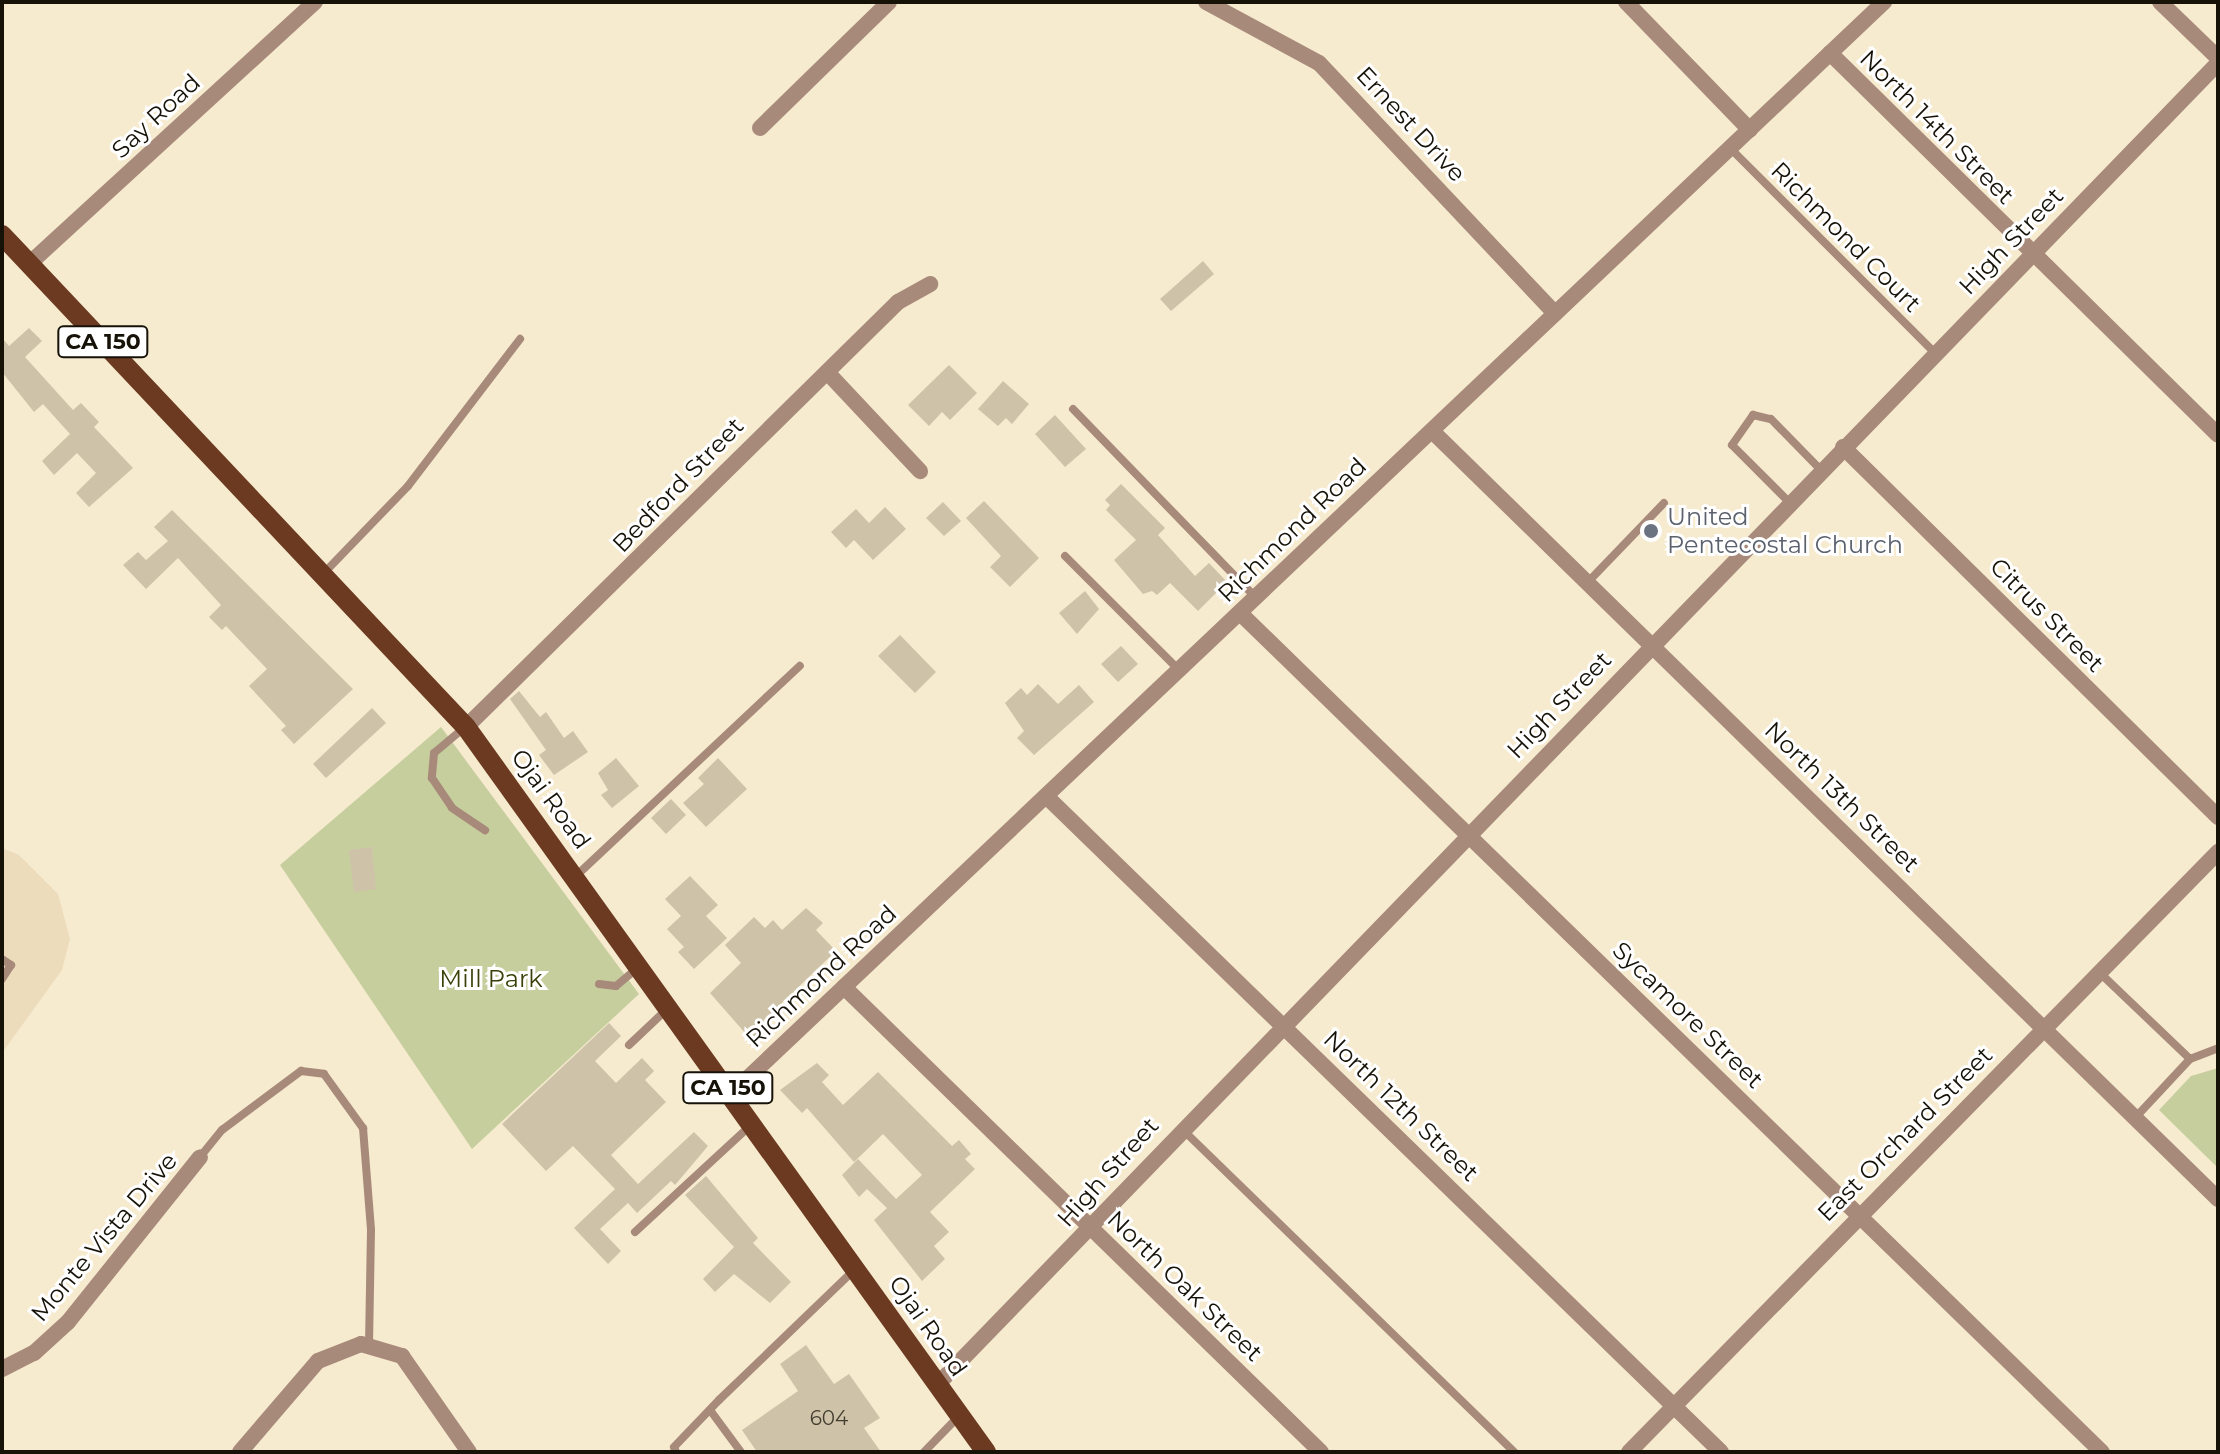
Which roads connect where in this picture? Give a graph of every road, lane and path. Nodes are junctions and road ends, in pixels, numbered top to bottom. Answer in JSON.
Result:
{"nodes":[{"id":1,"x":315,"y":2,"type":"edge"},
{"id":2,"x":889,"y":2,"type":"edge"},
{"id":3,"x":1206,"y":2,"type":"edge"},
{"id":4,"x":1626,"y":2,"type":"edge"},
{"id":5,"x":1884,"y":2,"type":"edge"},
{"id":6,"x":2160,"y":2,"type":"edge"},
{"id":7,"x":1830,"y":53,"type":"junction"},
{"id":8,"x":2218,"y":61,"type":"edge"},
{"id":9,"x":760,"y":128,"type":"dead end"},
{"id":10,"x":1750,"y":130,"type":"junction"},
{"id":11,"x":1730,"y":148,"type":"junction"},
{"id":12,"x":2,"y":235,"type":"edge"},
{"id":13,"x":2031,"y":255,"type":"junction"},
{"id":14,"x":29,"y":264,"type":"junction"},
{"id":15,"x":930,"y":284,"type":"dead end"},
{"id":16,"x":1555,"y":313,"type":"junction"},
{"id":17,"x":520,"y":339,"type":"dead end"},
{"id":18,"x":1935,"y":353,"type":"junction"},
{"id":19,"x":827,"y":372,"type":"junction"},
{"id":20,"x":1073,"y":409,"type":"dead end"},
{"id":21,"x":1432,"y":431,"type":"junction"},
{"id":22,"x":2218,"y":435,"type":"edge"},
{"id":23,"x":1843,"y":447,"type":"junction"},
{"id":24,"x":1821,"y":470,"type":"junction"},
{"id":25,"x":920,"y":471,"type":"dead end"},
{"id":26,"x":1664,"y":503,"type":"dead end"},
{"id":27,"x":1790,"y":503,"type":"junction"},
{"id":28,"x":1065,"y":556,"type":"dead end"},
{"id":29,"x":324,"y":574,"type":"junction"},
{"id":30,"x":1587,"y":583,"type":"junction"},
{"id":31,"x":1255,"y":598,"type":"junction"},
{"id":32,"x":1240,"y":613,"type":"junction"},
{"id":33,"x":1651,"y":645,"type":"junction"},
{"id":34,"x":800,"y":666,"type":"dead end"},
{"id":35,"x":1179,"y":670,"type":"junction"},
{"id":36,"x":466,"y":727,"type":"junction"},
{"id":37,"x":1046,"y":796,"type":"junction"},
{"id":38,"x":2218,"y":817,"type":"edge"},
{"id":39,"x":485,"y":830,"type":"dead end"},
{"id":40,"x":1467,"y":834,"type":"junction"},
{"id":41,"x":2218,"y":852,"type":"edge"},
{"id":42,"x":575,"y":876,"type":"junction"},
{"id":43,"x":2,"y":959,"type":"edge"},
{"id":44,"x":640,"y":967,"type":"junction"},
{"id":45,"x":2100,"y":973,"type":"junction"},
{"id":46,"x":2,"y":979,"type":"edge"},
{"id":47,"x":599,"y":984,"type":"dead end"},
{"id":48,"x":844,"y":987,"type":"junction"},
{"id":49,"x":668,"y":1007,"type":"junction"},
{"id":50,"x":1283,"y":1025,"type":"junction"},
{"id":51,"x":2044,"y":1027,"type":"junction"},
{"id":52,"x":629,"y":1045,"type":"dead end"},
{"id":53,"x":2218,"y":1048,"type":"edge"},
{"id":54,"x":2190,"y":1059,"type":"junction"},
{"id":55,"x":732,"y":1093,"type":"junction"},
{"id":56,"x":2135,"y":1118,"type":"junction"},
{"id":57,"x":753,"y":1123,"type":"junction"},
{"id":58,"x":1181,"y":1128,"type":"junction"},
{"id":59,"x":200,"y":1157,"type":"joint"},
{"id":60,"x":2218,"y":1199,"type":"edge"},
{"id":61,"x":1859,"y":1215,"type":"junction"},
{"id":62,"x":1091,"y":1228,"type":"junction"},
{"id":63,"x":635,"y":1232,"type":"dead end"},
{"id":64,"x":856,"y":1269,"type":"junction"},
{"id":65,"x":369,"y":1344,"type":"junction"},
{"id":66,"x":2,"y":1369,"type":"edge"},
{"id":67,"x":938,"y":1384,"type":"junction"},
{"id":68,"x":1674,"y":1406,"type":"junction"},
{"id":69,"x":710,"y":1410,"type":"junction"},
{"id":70,"x":959,"y":1416,"type":"junction"},
{"id":71,"x":240,"y":1452,"type":"edge"},
{"id":72,"x":469,"y":1452,"type":"edge"},
{"id":73,"x":676,"y":1452,"type":"edge"},
{"id":74,"x":741,"y":1452,"type":"edge"},
{"id":75,"x":924,"y":1452,"type":"edge"},
{"id":76,"x":986,"y":1452,"type":"edge"},
{"id":77,"x":1321,"y":1452,"type":"edge"},
{"id":78,"x":1514,"y":1452,"type":"edge"},
{"id":79,"x":1629,"y":1452,"type":"edge"},
{"id":80,"x":1721,"y":1452,"type":"edge"},
{"id":81,"x":2102,"y":1452,"type":"edge"}],
"edges":[{"from":1,"to":14,"type":"street","name":"Say Road"},
{"from":2,"to":9,"type":"street"},
{"from":3,"to":16,"type":"street","name":"Ernest Drive"},
{"from":4,"to":10,"type":"street"},
{"from":5,"to":7,"type":"street","name":"Richmond Road"},
{"from":6,"to":8,"type":"street"},
{"from":7,"to":10,"type":"street","name":"Richmond Road"},
{"from":7,"to":13,"type":"street","name":"North 14th Street"},
{"from":8,"to":13,"type":"street","name":"High Street"},
{"from":10,"to":11,"type":"street","name":"Richmond Road"},
{"from":11,"to":16,"type":"street","name":"Richmond Road"},
{"from":11,"to":18,"type":"lane","name":"Richmond Court"},
{"from":12,"to":14,"type":"main road","name":"Ojai Road","number":"CA 150"},
{"from":13,"to":18,"type":"street","name":"High Street"},
{"from":13,"to":22,"type":"street","name":"North 14th Street"},
{"from":14,"to":29,"type":"main road","name":"Ojai Road","number":"CA 150"},
{"from":15,"to":19,"type":"street","name":"Bedford Street"},
{"from":16,"to":21,"type":"street","name":"Richmond Road"},
{"from":17,"to":29,"type":"lane"},
{"from":18,"to":23,"type":"street","name":"High Street"},
{"from":19,"to":25,"type":"street"},
{"from":19,"to":36,"type":"street","name":"Bedford Street"},
{"from":20,"to":31,"type":"lane"},
{"from":21,"to":30,"type":"street","name":"North 13th Street"},
{"from":21,"to":31,"type":"street","name":"Richmond Road"},
{"from":23,"to":24,"type":"street","name":"High Street"},
{"from":23,"to":38,"type":"street","name":"Citrus Street"},
{"from":24,"to":27,"type":"street","name":"High Street"},
{"from":24,"to":27,"type":"lane"},
{"from":26,"to":30,"type":"lane"},
{"from":27,"to":33,"type":"street","name":"High Street"},
{"from":28,"to":35,"type":"lane"},
{"from":29,"to":36,"type":"main road","name":"Ojai Road","number":"CA 150"},
{"from":30,"to":33,"type":"street","name":"North 13th Street"},
{"from":31,"to":32,"type":"street","name":"Richmond Road"},
{"from":32,"to":35,"type":"street","name":"Richmond Road"},
{"from":32,"to":40,"type":"street","name":"Sycamore Street"},
{"from":33,"to":40,"type":"street","name":"High Street"},
{"from":33,"to":51,"type":"street","name":"North 13th Street"},
{"from":34,"to":42,"type":"lane"},
{"from":35,"to":37,"type":"street","name":"Richmond Road"},
{"from":36,"to":39,"type":"lane"},
{"from":36,"to":42,"type":"main road","name":"Ojai Road","number":"CA 150"},
{"from":37,"to":48,"type":"street","name":"Richmond Road"},
{"from":37,"to":50,"type":"street","name":"North 12th Street"},
{"from":40,"to":50,"type":"street","name":"High Street"},
{"from":40,"to":61,"type":"street","name":"Sycamore Street"},
{"from":41,"to":45,"type":"street","name":"East Orchard Street"},
{"from":42,"to":44,"type":"main road","name":"Ojai Road","number":"CA 150"},
{"from":43,"to":46,"type":"lane"},
{"from":44,"to":47,"type":"lane"},
{"from":44,"to":49,"type":"main road","name":"Ojai Road","number":"CA 150"},
{"from":45,"to":51,"type":"street","name":"East Orchard Street"},
{"from":45,"to":54,"type":"lane"},
{"from":48,"to":55,"type":"street","name":"Richmond Road"},
{"from":48,"to":62,"type":"street","name":"North Oak Street"},
{"from":49,"to":52,"type":"lane"},
{"from":49,"to":55,"type":"main road","name":"Ojai Road","number":"CA 150"},
{"from":50,"to":58,"type":"street","name":"High Street"},
{"from":50,"to":68,"type":"street","name":"North 12th Street"},
{"from":51,"to":56,"type":"street","name":"North 13th Street"},
{"from":51,"to":61,"type":"street","name":"East Orchard Street"},
{"from":53,"to":54,"type":"lane"},
{"from":54,"to":56,"type":"lane"},
{"from":55,"to":57,"type":"main road","name":"Ojai Road","number":"CA 150"},
{"from":56,"to":60,"type":"street","name":"North 13th Street"},
{"from":57,"to":63,"type":"lane"},
{"from":57,"to":64,"type":"main road","name":"Ojai Road","number":"CA 150"},
{"from":58,"to":62,"type":"street","name":"High Street"},
{"from":58,"to":78,"type":"lane"},
{"from":59,"to":65,"type":"lane"},
{"from":59,"to":66,"type":"street","name":"Monte Vista Drive"},
{"from":61,"to":68,"type":"street","name":"East Orchard Street"},
{"from":61,"to":81,"type":"street","name":"Sycamore Street"},
{"from":62,"to":67,"type":"street","name":"High Street"},
{"from":62,"to":77,"type":"street","name":"North Oak Street"},
{"from":64,"to":67,"type":"main road","name":"Ojai Road","number":"CA 150"},
{"from":64,"to":69,"type":"lane"},
{"from":65,"to":71,"type":"street"},
{"from":65,"to":72,"type":"street"},
{"from":67,"to":70,"type":"main road","name":"Ojai Road","number":"CA 150"},
{"from":68,"to":79,"type":"street","name":"East Orchard Street"},
{"from":68,"to":80,"type":"street","name":"North 12th Street"},
{"from":69,"to":73,"type":"lane"},
{"from":69,"to":74,"type":"lane"},
{"from":70,"to":75,"type":"lane"},
{"from":70,"to":76,"type":"main road","name":"Ojai Road","number":"CA 150"}]}
